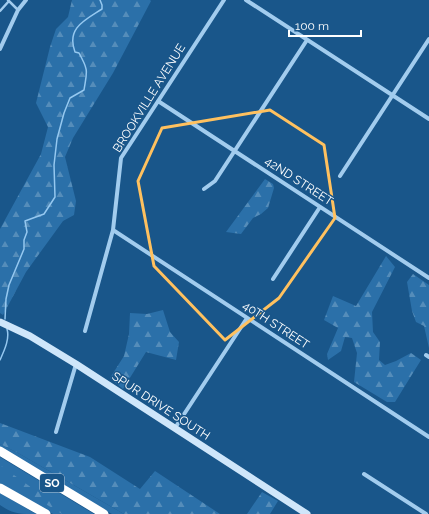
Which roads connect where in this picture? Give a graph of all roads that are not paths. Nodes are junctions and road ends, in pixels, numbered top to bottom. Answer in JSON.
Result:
{"nodes":[{"id":1,"x":8,"y":0,"type":"edge"},
{"id":2,"x":26,"y":0,"type":"edge"},
{"id":3,"x":224,"y":0,"type":"edge"},
{"id":4,"x":246,"y":0,"type":"edge"},
{"id":5,"x":18,"y":10,"type":"junction"},
{"id":6,"x":0,"y":11,"type":"edge"},
{"id":7,"x":307,"y":40,"type":"junction"},
{"id":8,"x":429,"y":40,"type":"edge"},
{"id":9,"x":0,"y":49,"type":"edge"},
{"id":10,"x":393,"y":95,"type":"junction"},
{"id":11,"x":158,"y":101,"type":"junction"},
{"id":12,"x":429,"y":119,"type":"edge"},
{"id":13,"x":234,"y":151,"type":"junction"},
{"id":14,"x":340,"y":176,"type":"dead end"},
{"id":15,"x":204,"y":189,"type":"dead end"},
{"id":16,"x":320,"y":207,"type":"junction"},
{"id":17,"x":113,"y":230,"type":"junction"},
{"id":18,"x":429,"y":278,"type":"edge"},
{"id":19,"x":273,"y":279,"type":"dead end"},
{"id":20,"x":247,"y":318,"type":"junction"},
{"id":21,"x":0,"y":322,"type":"edge"},
{"id":22,"x":85,"y":332,"type":"dead end"},
{"id":23,"x":76,"y":364,"type":"junction"},
{"id":24,"x":175,"y":428,"type":"junction"},
{"id":25,"x":56,"y":432,"type":"dead end"},
{"id":26,"x":429,"y":437,"type":"edge"},
{"id":27,"x":0,"y":451,"type":"edge"},
{"id":28,"x":364,"y":474,"type":"dead end"},
{"id":29,"x":0,"y":488,"type":"edge"},
{"id":30,"x":46,"y":514,"type":"edge"},
{"id":31,"x":104,"y":514,"type":"edge"},
{"id":32,"x":306,"y":514,"type":"edge"},
{"id":33,"x":426,"y":514,"type":"edge"}],
"edges":[{"from":1,"to":5,"type":"lane"},
{"from":1,"to":6,"type":"lane"},
{"from":2,"to":5,"type":"street"},
{"from":3,"to":11,"type":"street","name":"BROOKVILLE AVENUE"},
{"from":4,"to":7,"type":"street"},
{"from":5,"to":9,"type":"street"},
{"from":7,"to":10,"type":"street"},
{"from":7,"to":13,"type":"street"},
{"from":8,"to":10,"type":"street"},
{"from":10,"to":12,"type":"street"},
{"from":10,"to":14,"type":"street"},
{"from":11,"to":13,"type":"street","name":"42ND STREET"},
{"from":11,"to":17,"type":"street","name":"BROOKVILLE AVENUE"},
{"from":13,"to":15,"type":"street"},
{"from":13,"to":16,"type":"street","name":"42ND STREET"},
{"from":16,"to":18,"type":"street","name":"42ND STREET"},
{"from":16,"to":19,"type":"street"},
{"from":17,"to":20,"type":"street","name":"40TH STREET"},
{"from":17,"to":22,"type":"street","name":"BROOKVILLE AVENUE"},
{"from":20,"to":24,"type":"street"},
{"from":20,"to":26,"type":"street","name":"40TH STREET"},
{"from":21,"to":23,"type":"street","name":"SPUR DRIVE SOUTH"},
{"from":23,"to":24,"type":"street","name":"SPUR DRIVE SOUTH"},
{"from":23,"to":25,"type":"street"},
{"from":24,"to":32,"type":"street","name":"SPUR DRIVE SOUTH"},
{"from":27,"to":31,"type":"highway","number":"SO"},
{"from":28,"to":33,"type":"street"},
{"from":29,"to":30,"type":"highway","number":"SO"}]}
